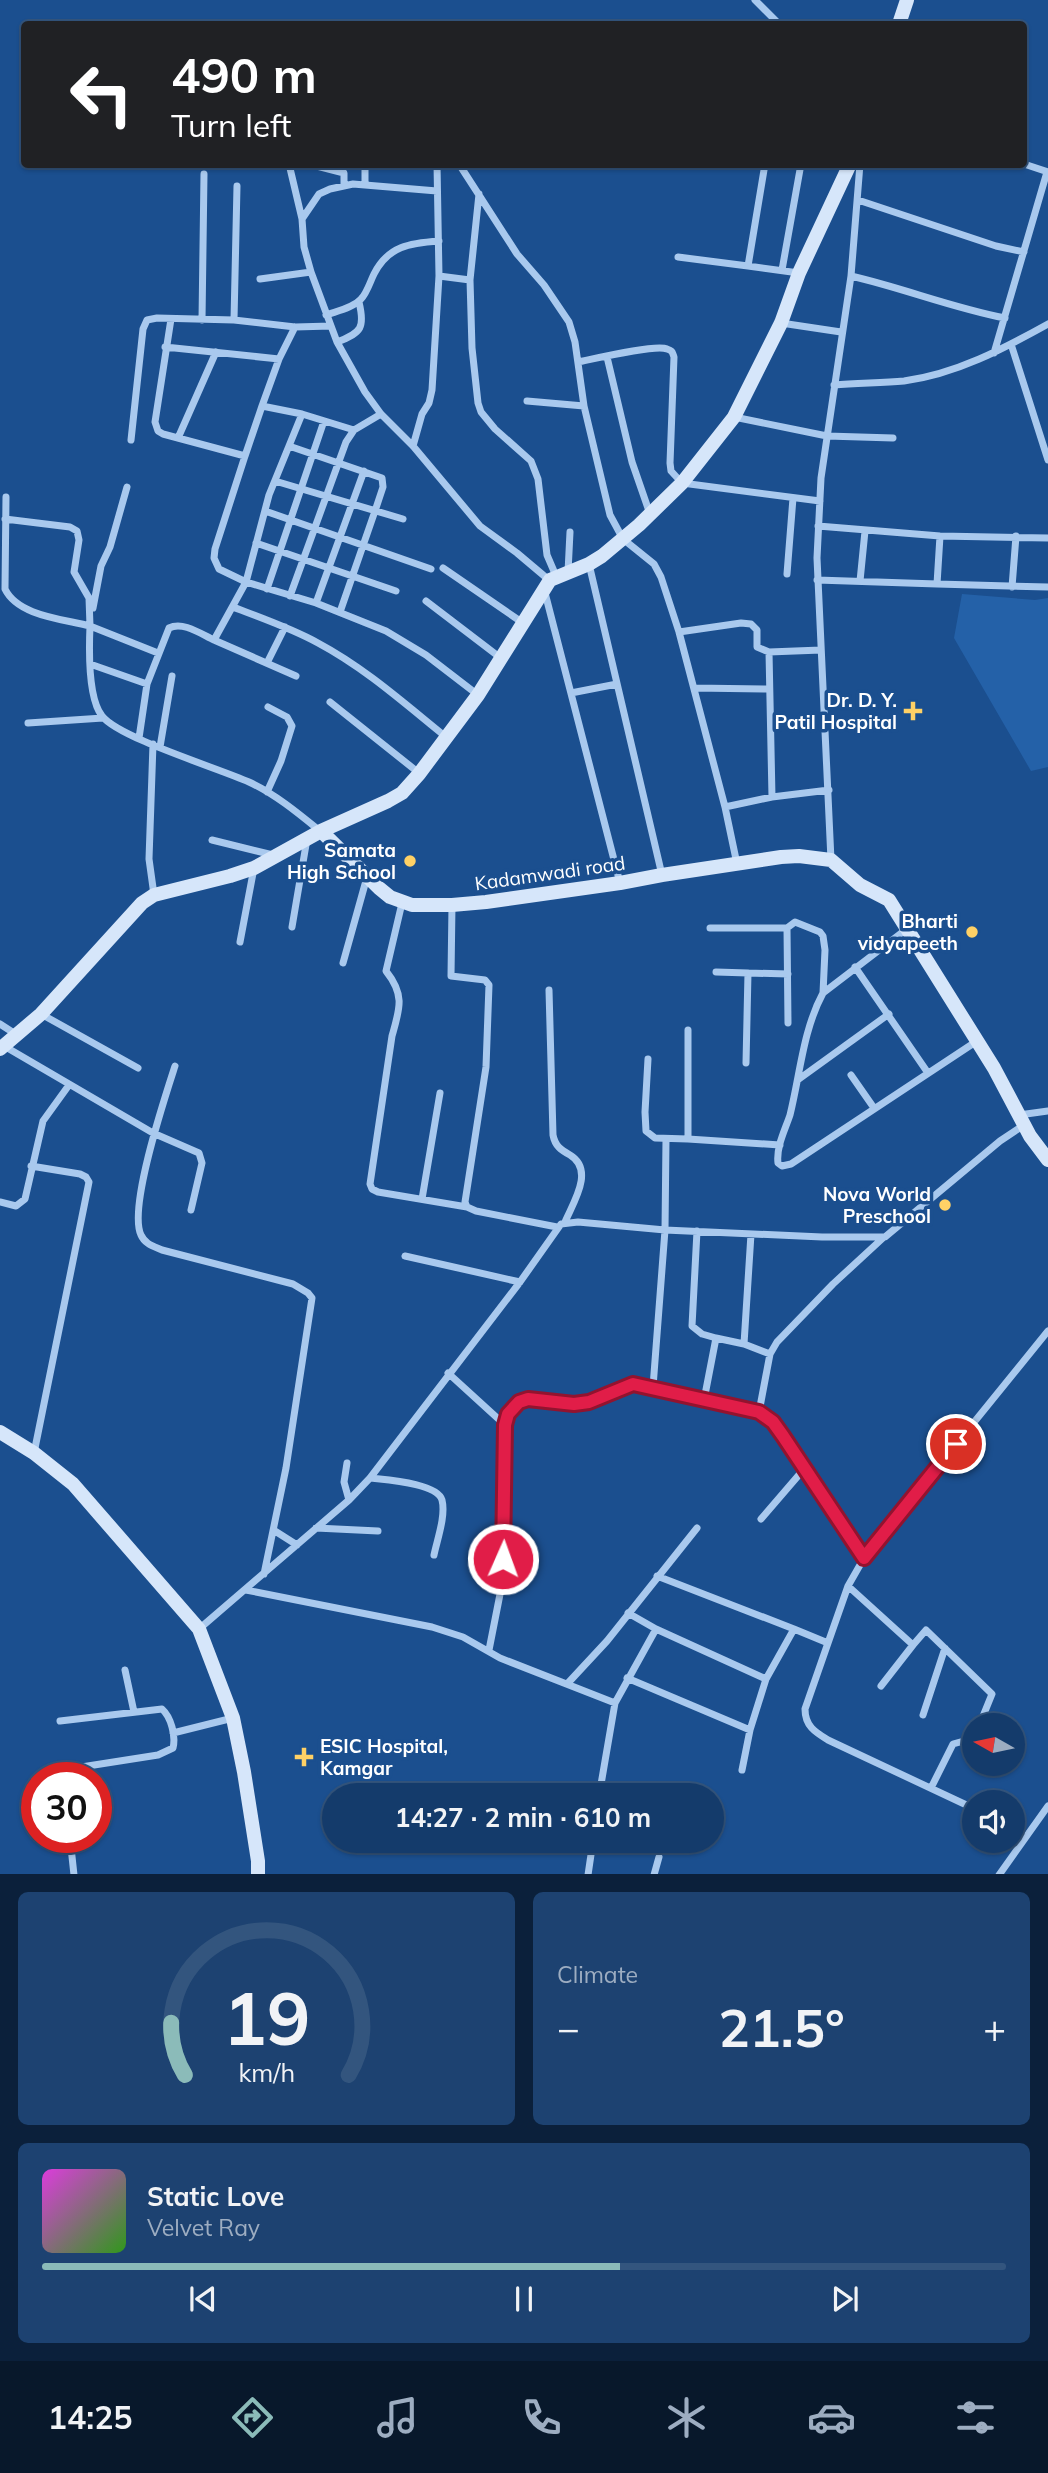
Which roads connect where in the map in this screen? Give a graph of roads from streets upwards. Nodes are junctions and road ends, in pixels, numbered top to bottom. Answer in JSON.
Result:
{"nodes":[{"id":1,"x":755,"y":0,"type":"edge"},
{"id":2,"x":907,"y":0,"type":"edge"},
{"id":3,"x":776,"y":21,"type":"edge"},
{"id":4,"x":900,"y":21,"type":"edge"},
{"id":5,"x":1027,"y":165,"type":"edge"},
{"id":6,"x":290,"y":168,"type":"edge"},
{"id":7,"x":365,"y":168,"type":"edge"},
{"id":8,"x":437,"y":168,"type":"edge"},
{"id":9,"x":462,"y":168,"type":"edge"},
{"id":10,"x":764,"y":168,"type":"edge"},
{"id":11,"x":800,"y":168,"type":"edge"},
{"id":12,"x":847,"y":168,"type":"edge"},
{"id":13,"x":860,"y":168,"type":"edge"},
{"id":14,"x":344,"y":169,"type":"edge"},
{"id":15,"x":1048,"y":172,"type":"edge"},
{"id":16,"x":204,"y":174,"type":"dead end"},
{"id":17,"x":365,"y":184,"type":"junction"},
{"id":18,"x":344,"y":185,"type":"junction"},
{"id":19,"x":237,"y":186,"type":"dead end"},
{"id":20,"x":437,"y":191,"type":"junction"},
{"id":21,"x":479,"y":194,"type":"junction"},
{"id":22,"x":858,"y":200,"type":"junction"},
{"id":23,"x":302,"y":219,"type":"junction"},
{"id":24,"x":439,"y":241,"type":"junction"},
{"id":25,"x":1024,"y":252,"type":"junction"},
{"id":26,"x":678,"y":257,"type":"dead end"},
{"id":27,"x":748,"y":266,"type":"junction"},
{"id":28,"x":782,"y":270,"type":"junction"},
{"id":29,"x":311,"y":272,"type":"junction"},
{"id":30,"x":799,"y":273,"type":"junction"},
{"id":31,"x":439,"y":275,"type":"junction"},
{"id":32,"x":851,"y":276,"type":"junction"},
{"id":33,"x":260,"y":279,"type":"dead end"},
{"id":34,"x":470,"y":280,"type":"junction"},
{"id":35,"x":359,"y":302,"type":"junction"},
{"id":36,"x":326,"y":315,"type":"junction"},
{"id":37,"x":171,"y":318,"type":"junction"},
{"id":38,"x":1005,"y":318,"type":"junction"},
{"id":39,"x":202,"y":320,"type":"junction"},
{"id":40,"x":234,"y":320,"type":"junction"},
{"id":41,"x":781,"y":323,"type":"junction"},
{"id":42,"x":1048,"y":324,"type":"edge"},
{"id":43,"x":331,"y":326,"type":"junction"},
{"id":44,"x":295,"y":327,"type":"junction"},
{"id":45,"x":841,"y":332,"type":"junction"},
{"id":46,"x":337,"y":342,"type":"junction"},
{"id":47,"x":1011,"y":344,"type":"junction"},
{"id":48,"x":166,"y":347,"type":"junction"},
{"id":49,"x":216,"y":352,"type":"junction"},
{"id":50,"x":994,"y":353,"type":"junction"},
{"id":51,"x":607,"y":357,"type":"junction"},
{"id":52,"x":279,"y":359,"type":"junction"},
{"id":53,"x":578,"y":362,"type":"junction"},
{"id":54,"x":834,"y":384,"type":"junction"},
{"id":55,"x":527,"y":401,"type":"dead end"},
{"id":56,"x":262,"y":406,"type":"junction"},
{"id":57,"x":584,"y":406,"type":"junction"},
{"id":58,"x":302,"y":414,"type":"junction"},
{"id":59,"x":381,"y":414,"type":"junction"},
{"id":60,"x":734,"y":417,"type":"junction"},
{"id":61,"x":324,"y":421,"type":"junction"},
{"id":62,"x":354,"y":430,"type":"junction"},
{"id":63,"x":827,"y":436,"type":"junction"},
{"id":64,"x":178,"y":438,"type":"junction"},
{"id":65,"x":892,"y":438,"type":"dead end"},
{"id":66,"x":131,"y":440,"type":"dead end"},
{"id":67,"x":289,"y":446,"type":"junction"},
{"id":68,"x":414,"y":446,"type":"junction"},
{"id":69,"x":313,"y":454,"type":"junction"},
{"id":70,"x":245,"y":456,"type":"junction"},
{"id":71,"x":1048,"y":460,"type":"edge"},
{"id":72,"x":339,"y":461,"type":"junction"},
{"id":73,"x":364,"y":471,"type":"junction"},
{"id":74,"x":275,"y":481,"type":"junction"},
{"id":75,"x":682,"y":483,"type":"junction"},
{"id":76,"x":127,"y":487,"type":"dead end"},
{"id":77,"x":302,"y":489,"type":"junction"},
{"id":78,"x":326,"y":496,"type":"junction"},
{"id":79,"x":6,"y":497,"type":"dead end"},
{"id":80,"x":793,"y":498,"type":"junction"},
{"id":81,"x":820,"y":501,"type":"junction"},
{"id":82,"x":351,"y":503,"type":"junction"},
{"id":83,"x":265,"y":511,"type":"junction"},
{"id":84,"x":375,"y":511,"type":"junction"},
{"id":85,"x":650,"y":515,"type":"junction"},
{"id":86,"x":5,"y":519,"type":"junction"},
{"id":87,"x":403,"y":519,"type":"dead end"},
{"id":88,"x":291,"y":520,"type":"junction"},
{"id":89,"x":818,"y":526,"type":"junction"},
{"id":90,"x":315,"y":527,"type":"junction"},
{"id":91,"x":865,"y":531,"type":"junction"},
{"id":92,"x":570,"y":532,"type":"dead end"},
{"id":93,"x":339,"y":536,"type":"junction"},
{"id":94,"x":940,"y":536,"type":"junction"},
{"id":95,"x":1016,"y":537,"type":"junction"},
{"id":96,"x":1048,"y":538,"type":"edge"},
{"id":97,"x":623,"y":539,"type":"junction"},
{"id":98,"x":256,"y":543,"type":"junction"},
{"id":99,"x":362,"y":544,"type":"junction"},
{"id":100,"x":280,"y":551,"type":"junction"},
{"id":101,"x":304,"y":560,"type":"junction"},
{"id":102,"x":589,"y":565,"type":"junction"},
{"id":103,"x":328,"y":567,"type":"junction"},
{"id":104,"x":443,"y":568,"type":"dead end"},
{"id":105,"x":431,"y":569,"type":"dead end"},
{"id":106,"x":787,"y":574,"type":"dead end"},
{"id":107,"x":352,"y":575,"type":"junction"},
{"id":108,"x":554,"y":579,"type":"junction"},
{"id":109,"x":817,"y":580,"type":"junction"},
{"id":110,"x":860,"y":581,"type":"junction"},
{"id":111,"x":246,"y":582,"type":"junction"},
{"id":112,"x":937,"y":584,"type":"junction"},
{"id":113,"x":1012,"y":587,"type":"junction"},
{"id":114,"x":1048,"y":587,"type":"edge"},
{"id":115,"x":267,"y":589,"type":"junction"},
{"id":116,"x":396,"y":591,"type":"dead end"},
{"id":117,"x":289,"y":596,"type":"junction"},
{"id":118,"x":426,"y":601,"type":"dead end"},
{"id":119,"x":316,"y":603,"type":"junction"},
{"id":120,"x":233,"y":607,"type":"junction"},
{"id":121,"x":340,"y":612,"type":"junction"},
{"id":122,"x":523,"y":623,"type":"junction"},
{"id":123,"x":90,"y":626,"type":"junction"},
{"id":124,"x":285,"y":627,"type":"junction"},
{"id":125,"x":679,"y":632,"type":"junction"},
{"id":126,"x":214,"y":640,"type":"junction"},
{"id":127,"x":821,"y":650,"type":"junction"},
{"id":128,"x":769,"y":652,"type":"junction"},
{"id":129,"x":158,"y":653,"type":"junction"},
{"id":130,"x":502,"y":659,"type":"junction"},
{"id":131,"x":267,"y":663,"type":"junction"},
{"id":132,"x":90,"y":664,"type":"junction"},
{"id":133,"x":172,"y":676,"type":"dead end"},
{"id":134,"x":296,"y":676,"type":"dead end"},
{"id":135,"x":147,"y":684,"type":"junction"},
{"id":136,"x":617,"y":684,"type":"junction"},
{"id":137,"x":694,"y":688,"type":"junction"},
{"id":138,"x":769,"y":689,"type":"junction"},
{"id":139,"x":571,"y":693,"type":"junction"},
{"id":140,"x":478,"y":695,"type":"junction"},
{"id":141,"x":330,"y":702,"type":"dead end"},
{"id":142,"x":268,"y":707,"type":"dead end"},
{"id":143,"x":103,"y":718,"type":"junction"},
{"id":144,"x":28,"y":723,"type":"dead end"},
{"id":145,"x":446,"y":737,"type":"junction"},
{"id":146,"x":139,"y":738,"type":"junction"},
{"id":147,"x":157,"y":745,"type":"junction"},
{"id":148,"x":419,"y":774,"type":"junction"},
{"id":149,"x":829,"y":789,"type":"junction"},
{"id":150,"x":267,"y":792,"type":"junction"},
{"id":151,"x":772,"y":797,"type":"junction"},
{"id":152,"x":725,"y":807,"type":"junction"},
{"id":153,"x":314,"y":835,"type":"junction"},
{"id":154,"x":212,"y":840,"type":"dead end"},
{"id":155,"x":277,"y":856,"type":"junction"},
{"id":156,"x":831,"y":860,"type":"junction"},
{"id":157,"x":737,"y":864,"type":"junction"},
{"id":158,"x":254,"y":868,"type":"junction"},
{"id":159,"x":662,"y":874,"type":"junction"},
{"id":160,"x":367,"y":877,"type":"junction"},
{"id":161,"x":620,"y":883,"type":"junction"},
{"id":162,"x":154,"y":895,"type":"junction"},
{"id":163,"x":402,"y":903,"type":"junction"},
{"id":164,"x":452,"y":905,"type":"junction"},
{"id":165,"x":292,"y":927,"type":"dead end"},
{"id":166,"x":710,"y":928,"type":"dead end"},
{"id":167,"x":788,"y":928,"type":"junction"},
{"id":168,"x":909,"y":928,"type":"junction"},
{"id":169,"x":240,"y":942,"type":"dead end"},
{"id":170,"x":343,"y":964,"type":"dead end"},
{"id":171,"x":855,"y":967,"type":"junction"},
{"id":172,"x":716,"y":972,"type":"dead end"},
{"id":173,"x":748,"y":973,"type":"junction"},
{"id":174,"x":788,"y":974,"type":"junction"},
{"id":175,"x":550,"y":989,"type":"dead end"},
{"id":176,"x":823,"y":993,"type":"junction"},
{"id":177,"x":41,"y":1014,"type":"junction"},
{"id":178,"x":889,"y":1014,"type":"junction"},
{"id":179,"x":788,"y":1023,"type":"dead end"},
{"id":180,"x":0,"y":1024,"type":"edge"},
{"id":181,"x":688,"y":1030,"type":"dead end"},
{"id":182,"x":17,"y":1035,"type":"junction"},
{"id":183,"x":977,"y":1041,"type":"junction"},
{"id":184,"x":2,"y":1048,"type":"edge"},
{"id":185,"x":648,"y":1059,"type":"dead end"},
{"id":186,"x":746,"y":1063,"type":"dead end"},
{"id":187,"x":175,"y":1066,"type":"dead end"},
{"id":188,"x":138,"y":1068,"type":"dead end"},
{"id":189,"x":928,"y":1073,"type":"junction"},
{"id":190,"x":851,"y":1075,"type":"dead end"},
{"id":191,"x":798,"y":1079,"type":"junction"},
{"id":192,"x":69,"y":1085,"type":"junction"},
{"id":193,"x":440,"y":1093,"type":"dead end"},
{"id":194,"x":874,"y":1108,"type":"junction"},
{"id":195,"x":1048,"y":1111,"type":"edge"},
{"id":196,"x":1022,"y":1120,"type":"junction"},
{"id":197,"x":153,"y":1133,"type":"junction"},
{"id":198,"x":666,"y":1139,"type":"junction"},
{"id":199,"x":688,"y":1139,"type":"junction"},
{"id":200,"x":780,"y":1145,"type":"junction"},
{"id":201,"x":1048,"y":1160,"type":"edge"},
{"id":202,"x":32,"y":1166,"type":"junction"},
{"id":203,"x":422,"y":1199,"type":"junction"},
{"id":204,"x":0,"y":1202,"type":"edge"},
{"id":205,"x":467,"y":1207,"type":"junction"},
{"id":206,"x":191,"y":1210,"type":"dead end"},
{"id":207,"x":561,"y":1225,"type":"junction"},
{"id":208,"x":665,"y":1230,"type":"junction"},
{"id":209,"x":697,"y":1231,"type":"junction"},
{"id":210,"x":751,"y":1234,"type":"junction"},
{"id":211,"x":885,"y":1237,"type":"junction"},
{"id":212,"x":405,"y":1256,"type":"dead end"},
{"id":213,"x":520,"y":1282,"type":"junction"},
{"id":214,"x":1048,"y":1331,"type":"edge"},
{"id":215,"x":716,"y":1338,"type":"junction"},
{"id":216,"x":744,"y":1344,"type":"junction"},
{"id":217,"x":770,"y":1354,"type":"junction"},
{"id":218,"x":448,"y":1373,"type":"junction"},
{"id":219,"x":653,"y":1387,"type":"junction"},
{"id":220,"x":704,"y":1400,"type":"junction"},
{"id":221,"x":759,"y":1412,"type":"junction"},
{"id":222,"x":505,"y":1425,"type":"junction"},
{"id":223,"x":0,"y":1432,"type":"edge"},
{"id":224,"x":34,"y":1453,"type":"junction"},
{"id":225,"x":347,"y":1463,"type":"dead end"},
{"id":226,"x":804,"y":1469,"type":"junction"},
{"id":227,"x":370,"y":1478,"type":"junction"},
{"id":228,"x":349,"y":1500,"type":"junction"},
{"id":229,"x":761,"y":1519,"type":"dead end"},
{"id":230,"x":316,"y":1528,"type":"junction"},
{"id":231,"x":696,"y":1528,"type":"dead end"},
{"id":232,"x":275,"y":1531,"type":"junction"},
{"id":233,"x":378,"y":1531,"type":"dead end"},
{"id":234,"x":297,"y":1545,"type":"junction"},
{"id":235,"x":434,"y":1555,"type":"dead end"},
{"id":236,"x":864,"y":1558,"type":"junction"},
{"id":237,"x":264,"y":1575,"type":"junction"},
{"id":238,"x":657,"y":1576,"type":"junction"},
{"id":239,"x":848,"y":1586,"type":"junction"},
{"id":240,"x":246,"y":1590,"type":"junction"},
{"id":241,"x":628,"y":1613,"type":"junction"},
{"id":242,"x":199,"y":1629,"type":"junction"},
{"id":243,"x":656,"y":1629,"type":"junction"},
{"id":244,"x":794,"y":1629,"type":"junction"},
{"id":245,"x":828,"y":1643,"type":"junction"},
{"id":246,"x":913,"y":1645,"type":"junction"},
{"id":247,"x":945,"y":1648,"type":"junction"},
{"id":248,"x":489,"y":1650,"type":"junction"},
{"id":249,"x":125,"y":1670,"type":"dead end"},
{"id":250,"x":627,"y":1678,"type":"junction"},
{"id":251,"x":766,"y":1679,"type":"junction"},
{"id":252,"x":568,"y":1683,"type":"junction"},
{"id":253,"x":881,"y":1686,"type":"dead end"},
{"id":254,"x":615,"y":1703,"type":"junction"},
{"id":255,"x":134,"y":1712,"type":"junction"},
{"id":256,"x":984,"y":1713,"type":"edge"},
{"id":257,"x":923,"y":1715,"type":"dead end"},
{"id":258,"x":233,"y":1718,"type":"junction"},
{"id":259,"x":60,"y":1721,"type":"dead end"},
{"id":260,"x":750,"y":1730,"type":"junction"},
{"id":261,"x":173,"y":1733,"type":"junction"},
{"id":262,"x":962,"y":1740,"type":"edge"},
{"id":263,"x":108,"y":1762,"type":"edge"},
{"id":264,"x":742,"y":1770,"type":"dead end"},
{"id":265,"x":601,"y":1783,"type":"edge"},
{"id":266,"x":931,"y":1788,"type":"junction"},
{"id":267,"x":962,"y":1802,"type":"edge"},
{"id":268,"x":1048,"y":1806,"type":"edge"},
{"id":269,"x":72,"y":1853,"type":"edge"},
{"id":270,"x":591,"y":1853,"type":"edge"},
{"id":271,"x":659,"y":1857,"type":"dead end"},
{"id":272,"x":74,"y":1874,"type":"edge"},
{"id":273,"x":258,"y":1874,"type":"edge"},
{"id":274,"x":588,"y":1874,"type":"edge"},
{"id":275,"x":654,"y":1874,"type":"edge"},
{"id":276,"x":999,"y":1874,"type":"edge"}],
"edges":[{"from":1,"to":3,"type":"street"},
{"from":2,"to":4,"type":"street"},
{"from":5,"to":15,"type":"street"},
{"from":6,"to":23,"type":"street"},
{"from":7,"to":17,"type":"street"},
{"from":8,"to":20,"type":"street"},
{"from":9,"to":21,"type":"street"},
{"from":10,"to":27,"type":"street"},
{"from":11,"to":28,"type":"street"},
{"from":12,"to":30,"type":"street"},
{"from":13,"to":22,"type":"street"},
{"from":14,"to":18,"type":"street"},
{"from":15,"to":25,"type":"street"},
{"from":16,"to":39,"type":"street"},
{"from":17,"to":18,"type":"street"},
{"from":17,"to":20,"type":"street"},
{"from":18,"to":23,"type":"street"},
{"from":19,"to":40,"type":"street"},
{"from":20,"to":24,"type":"street"},
{"from":21,"to":34,"type":"street"},
{"from":21,"to":53,"type":"street"},
{"from":22,"to":25,"type":"street"},
{"from":22,"to":32,"type":"street"},
{"from":23,"to":29,"type":"street"},
{"from":24,"to":31,"type":"street"},
{"from":24,"to":35,"type":"street"},
{"from":25,"to":38,"type":"street"},
{"from":26,"to":27,"type":"street"},
{"from":27,"to":28,"type":"street"},
{"from":28,"to":30,"type":"street"},
{"from":29,"to":33,"type":"street"},
{"from":29,"to":36,"type":"street"},
{"from":30,"to":41,"type":"street"},
{"from":31,"to":34,"type":"street"},
{"from":31,"to":68,"type":"street"},
{"from":32,"to":38,"type":"street"},
{"from":32,"to":45,"type":"street"},
{"from":34,"to":108,"type":"street"},
{"from":35,"to":36,"type":"street"},
{"from":35,"to":46,"type":"street"},
{"from":36,"to":43,"type":"street"},
{"from":37,"to":39,"type":"street"},
{"from":37,"to":48,"type":"street"},
{"from":37,"to":66,"type":"street"},
{"from":38,"to":50,"type":"street"},
{"from":39,"to":40,"type":"street"},
{"from":40,"to":44,"type":"street"},
{"from":41,"to":45,"type":"street"},
{"from":41,"to":60,"type":"street"},
{"from":42,"to":47,"type":"street"},
{"from":43,"to":44,"type":"street"},
{"from":43,"to":46,"type":"street"},
{"from":44,"to":52,"type":"street"},
{"from":45,"to":54,"type":"street"},
{"from":46,"to":59,"type":"street"},
{"from":47,"to":50,"type":"street"},
{"from":47,"to":71,"type":"street"},
{"from":48,"to":49,"type":"street"},
{"from":48,"to":64,"type":"street"},
{"from":49,"to":52,"type":"street"},
{"from":49,"to":64,"type":"street"},
{"from":50,"to":54,"type":"street"},
{"from":51,"to":53,"type":"street"},
{"from":51,"to":75,"type":"street"},
{"from":51,"to":85,"type":"street"},
{"from":52,"to":56,"type":"street"},
{"from":53,"to":57,"type":"street"},
{"from":54,"to":63,"type":"street"},
{"from":55,"to":57,"type":"street"},
{"from":56,"to":58,"type":"street"},
{"from":56,"to":70,"type":"street"},
{"from":57,"to":97,"type":"street"},
{"from":58,"to":61,"type":"street"},
{"from":58,"to":67,"type":"street"},
{"from":59,"to":62,"type":"street"},
{"from":59,"to":68,"type":"street"},
{"from":60,"to":63,"type":"street"},
{"from":60,"to":75,"type":"street"},
{"from":61,"to":62,"type":"street"},
{"from":61,"to":69,"type":"street"},
{"from":62,"to":72,"type":"street"},
{"from":63,"to":65,"type":"street"},
{"from":63,"to":81,"type":"street"},
{"from":64,"to":70,"type":"street"},
{"from":67,"to":69,"type":"street"},
{"from":67,"to":74,"type":"street"},
{"from":68,"to":108,"type":"street"},
{"from":69,"to":72,"type":"street"},
{"from":69,"to":77,"type":"street"},
{"from":70,"to":111,"type":"street"},
{"from":72,"to":73,"type":"street"},
{"from":72,"to":78,"type":"street"},
{"from":73,"to":82,"type":"street"},
{"from":73,"to":84,"type":"street"},
{"from":74,"to":77,"type":"street"},
{"from":74,"to":83,"type":"street"},
{"from":75,"to":80,"type":"street"},
{"from":75,"to":85,"type":"street"},
{"from":76,"to":123,"type":"street"},
{"from":77,"to":78,"type":"street"},
{"from":77,"to":88,"type":"street"},
{"from":78,"to":82,"type":"street"},
{"from":78,"to":90,"type":"street"},
{"from":79,"to":86,"type":"street"},
{"from":80,"to":81,"type":"street"},
{"from":80,"to":106,"type":"street"},
{"from":81,"to":89,"type":"street"},
{"from":82,"to":84,"type":"street"},
{"from":82,"to":93,"type":"street"},
{"from":83,"to":88,"type":"street"},
{"from":83,"to":98,"type":"street"},
{"from":84,"to":87,"type":"street"},
{"from":84,"to":99,"type":"street"},
{"from":85,"to":97,"type":"street"},
{"from":86,"to":123,"type":"street"},
{"from":86,"to":123,"type":"street"},
{"from":88,"to":90,"type":"street"},
{"from":88,"to":100,"type":"street"},
{"from":89,"to":91,"type":"street"},
{"from":89,"to":109,"type":"street"},
{"from":90,"to":93,"type":"street"},
{"from":90,"to":101,"type":"street"},
{"from":91,"to":94,"type":"street"},
{"from":91,"to":110,"type":"street"},
{"from":92,"to":108,"type":"street"},
{"from":93,"to":99,"type":"street"},
{"from":93,"to":103,"type":"street"},
{"from":94,"to":95,"type":"street"},
{"from":94,"to":112,"type":"street"},
{"from":95,"to":96,"type":"street"},
{"from":95,"to":113,"type":"street"},
{"from":97,"to":102,"type":"street"},
{"from":97,"to":125,"type":"street"},
{"from":98,"to":100,"type":"street"},
{"from":98,"to":111,"type":"street"},
{"from":99,"to":105,"type":"street"},
{"from":99,"to":107,"type":"street"},
{"from":100,"to":101,"type":"street"},
{"from":100,"to":115,"type":"street"},
{"from":101,"to":103,"type":"street"},
{"from":101,"to":117,"type":"street"},
{"from":102,"to":108,"type":"street"},
{"from":102,"to":136,"type":"street"},
{"from":103,"to":107,"type":"street"},
{"from":103,"to":119,"type":"street"},
{"from":104,"to":122,"type":"street"},
{"from":107,"to":116,"type":"street"},
{"from":107,"to":121,"type":"street"},
{"from":108,"to":122,"type":"street"},
{"from":108,"to":139,"type":"street"},
{"from":109,"to":110,"type":"street"},
{"from":109,"to":127,"type":"street"},
{"from":110,"to":112,"type":"street"},
{"from":111,"to":115,"type":"street"},
{"from":111,"to":120,"type":"street"},
{"from":112,"to":113,"type":"street"},
{"from":113,"to":114,"type":"street"},
{"from":115,"to":117,"type":"street"},
{"from":117,"to":119,"type":"street"},
{"from":118,"to":130,"type":"street"},
{"from":119,"to":121,"type":"street"},
{"from":120,"to":124,"type":"street"},
{"from":120,"to":126,"type":"street"},
{"from":121,"to":140,"type":"street"},
{"from":122,"to":130,"type":"street"},
{"from":123,"to":129,"type":"street"},
{"from":123,"to":132,"type":"street"},
{"from":124,"to":131,"type":"street"},
{"from":124,"to":145,"type":"street"},
{"from":125,"to":128,"type":"street"},
{"from":125,"to":137,"type":"street"},
{"from":126,"to":129,"type":"street"},
{"from":126,"to":131,"type":"street"},
{"from":127,"to":128,"type":"street"},
{"from":127,"to":149,"type":"street"},
{"from":128,"to":138,"type":"street"},
{"from":129,"to":135,"type":"street"},
{"from":130,"to":140,"type":"street"},
{"from":131,"to":134,"type":"street"},
{"from":132,"to":135,"type":"street"},
{"from":132,"to":143,"type":"street"},
{"from":133,"to":147,"type":"street"},
{"from":135,"to":146,"type":"street"},
{"from":136,"to":139,"type":"street"},
{"from":136,"to":159,"type":"street"},
{"from":137,"to":138,"type":"street"},
{"from":137,"to":152,"type":"street"},
{"from":138,"to":151,"type":"street"},
{"from":139,"to":161,"type":"street"},
{"from":140,"to":145,"type":"street"},
{"from":141,"to":148,"type":"street"},
{"from":142,"to":150,"type":"street"},
{"from":143,"to":144,"type":"street"},
{"from":143,"to":146,"type":"street"},
{"from":145,"to":148,"type":"street"},
{"from":146,"to":147,"type":"street"},
{"from":147,"to":150,"type":"street"},
{"from":147,"to":162,"type":"street"},
{"from":148,"to":153,"type":"street"},
{"from":149,"to":151,"type":"street"},
{"from":149,"to":156,"type":"street"},
{"from":150,"to":153,"type":"street"},
{"from":151,"to":152,"type":"street"},
{"from":152,"to":157,"type":"street"},
{"from":153,"to":155,"type":"street"},
{"from":153,"to":160,"type":"street"},
{"from":153,"to":165,"type":"street"},
{"from":154,"to":155,"type":"street"},
{"from":155,"to":158,"type":"street"},
{"from":156,"to":157,"type":"street","name":"Kadamwadi road"},
{"from":156,"to":168,"type":"street"},
{"from":157,"to":159,"type":"street","name":"Kadamwadi road"},
{"from":158,"to":162,"type":"street"},
{"from":158,"to":169,"type":"street"},
{"from":159,"to":161,"type":"street","name":"Kadamwadi road"},
{"from":160,"to":163,"type":"street"},
{"from":160,"to":170,"type":"street"},
{"from":161,"to":164,"type":"street","name":"Kadamwadi road"},
{"from":162,"to":177,"type":"street"},
{"from":163,"to":164,"type":"street","name":"Kadamwadi road"},
{"from":163,"to":203,"type":"street"},
{"from":164,"to":205,"type":"street"},
{"from":166,"to":167,"type":"street"},
{"from":167,"to":174,"type":"street"},
{"from":167,"to":176,"type":"street"},
{"from":168,"to":171,"type":"street"},
{"from":168,"to":183,"type":"street"},
{"from":171,"to":176,"type":"street"},
{"from":171,"to":178,"type":"street"},
{"from":172,"to":173,"type":"street"},
{"from":173,"to":174,"type":"street"},
{"from":173,"to":186,"type":"street"},
{"from":174,"to":179,"type":"street"},
{"from":175,"to":207,"type":"street"},
{"from":176,"to":191,"type":"street"},
{"from":177,"to":182,"type":"street"},
{"from":177,"to":188,"type":"street"},
{"from":178,"to":189,"type":"street"},
{"from":178,"to":191,"type":"street"},
{"from":180,"to":182,"type":"street"},
{"from":181,"to":199,"type":"street"},
{"from":182,"to":184,"type":"street"},
{"from":183,"to":189,"type":"street"},
{"from":183,"to":196,"type":"street"},
{"from":184,"to":192,"type":"street"},
{"from":185,"to":198,"type":"street"},
{"from":187,"to":197,"type":"street"},
{"from":189,"to":194,"type":"street"},
{"from":190,"to":194,"type":"street"},
{"from":191,"to":200,"type":"street"},
{"from":192,"to":197,"type":"street"},
{"from":192,"to":202,"type":"street"},
{"from":193,"to":203,"type":"street"},
{"from":194,"to":200,"type":"street"},
{"from":195,"to":196,"type":"street"},
{"from":196,"to":201,"type":"street"},
{"from":196,"to":211,"type":"street"},
{"from":197,"to":206,"type":"street"},
{"from":197,"to":232,"type":"street"},
{"from":198,"to":199,"type":"street"},
{"from":198,"to":208,"type":"street"},
{"from":199,"to":200,"type":"street"},
{"from":202,"to":204,"type":"street"},
{"from":202,"to":224,"type":"street"},
{"from":203,"to":205,"type":"street"},
{"from":205,"to":207,"type":"street"},
{"from":207,"to":208,"type":"street"},
{"from":207,"to":213,"type":"street"},
{"from":208,"to":209,"type":"street"},
{"from":208,"to":219,"type":"street"},
{"from":209,"to":210,"type":"street"},
{"from":209,"to":215,"type":"street"},
{"from":210,"to":211,"type":"street"},
{"from":210,"to":216,"type":"street"},
{"from":211,"to":217,"type":"street"},
{"from":212,"to":213,"type":"street"},
{"from":213,"to":218,"type":"street"},
{"from":214,"to":236,"type":"street"},
{"from":215,"to":216,"type":"street"},
{"from":215,"to":220,"type":"street"},
{"from":216,"to":217,"type":"street"},
{"from":217,"to":221,"type":"street"},
{"from":218,"to":222,"type":"street"},
{"from":218,"to":227,"type":"street"},
{"from":219,"to":220,"type":"street"},
{"from":219,"to":222,"type":"street"},
{"from":220,"to":221,"type":"street"},
{"from":221,"to":226,"type":"street"},
{"from":222,"to":248,"type":"street"},
{"from":223,"to":224,"type":"street"},
{"from":224,"to":242,"type":"street"},
{"from":225,"to":228,"type":"street"},
{"from":226,"to":229,"type":"street"},
{"from":226,"to":236,"type":"street"},
{"from":227,"to":228,"type":"street"},
{"from":227,"to":235,"type":"street"},
{"from":228,"to":230,"type":"street"},
{"from":230,"to":233,"type":"street"},
{"from":230,"to":234,"type":"street"},
{"from":231,"to":238,"type":"street"},
{"from":232,"to":234,"type":"street"},
{"from":232,"to":237,"type":"street"},
{"from":234,"to":237,"type":"street"},
{"from":236,"to":239,"type":"street"},
{"from":237,"to":240,"type":"street"},
{"from":238,"to":241,"type":"street"},
{"from":238,"to":244,"type":"street"},
{"from":239,"to":245,"type":"street"},
{"from":239,"to":246,"type":"street"},
{"from":240,"to":242,"type":"street"},
{"from":240,"to":248,"type":"street"},
{"from":241,"to":243,"type":"street"},
{"from":241,"to":252,"type":"street"},
{"from":242,"to":258,"type":"street"},
{"from":243,"to":250,"type":"street"},
{"from":243,"to":251,"type":"street"},
{"from":244,"to":245,"type":"street"},
{"from":244,"to":251,"type":"street"},
{"from":245,"to":266,"type":"street"},
{"from":246,"to":247,"type":"street"},
{"from":246,"to":253,"type":"street"},
{"from":247,"to":256,"type":"street"},
{"from":247,"to":257,"type":"street"},
{"from":248,"to":252,"type":"street"},
{"from":249,"to":255,"type":"street"},
{"from":250,"to":254,"type":"street"},
{"from":250,"to":260,"type":"street"},
{"from":251,"to":260,"type":"street"},
{"from":252,"to":254,"type":"street"},
{"from":254,"to":265,"type":"street"},
{"from":255,"to":259,"type":"street"},
{"from":255,"to":261,"type":"street"},
{"from":258,"to":261,"type":"street"},
{"from":258,"to":273,"type":"street"},
{"from":260,"to":264,"type":"street"},
{"from":261,"to":263,"type":"street"},
{"from":262,"to":266,"type":"street"},
{"from":266,"to":267,"type":"street"},
{"from":268,"to":276,"type":"street"},
{"from":269,"to":272,"type":"street"},
{"from":270,"to":274,"type":"street"},
{"from":271,"to":275,"type":"street"}]}
